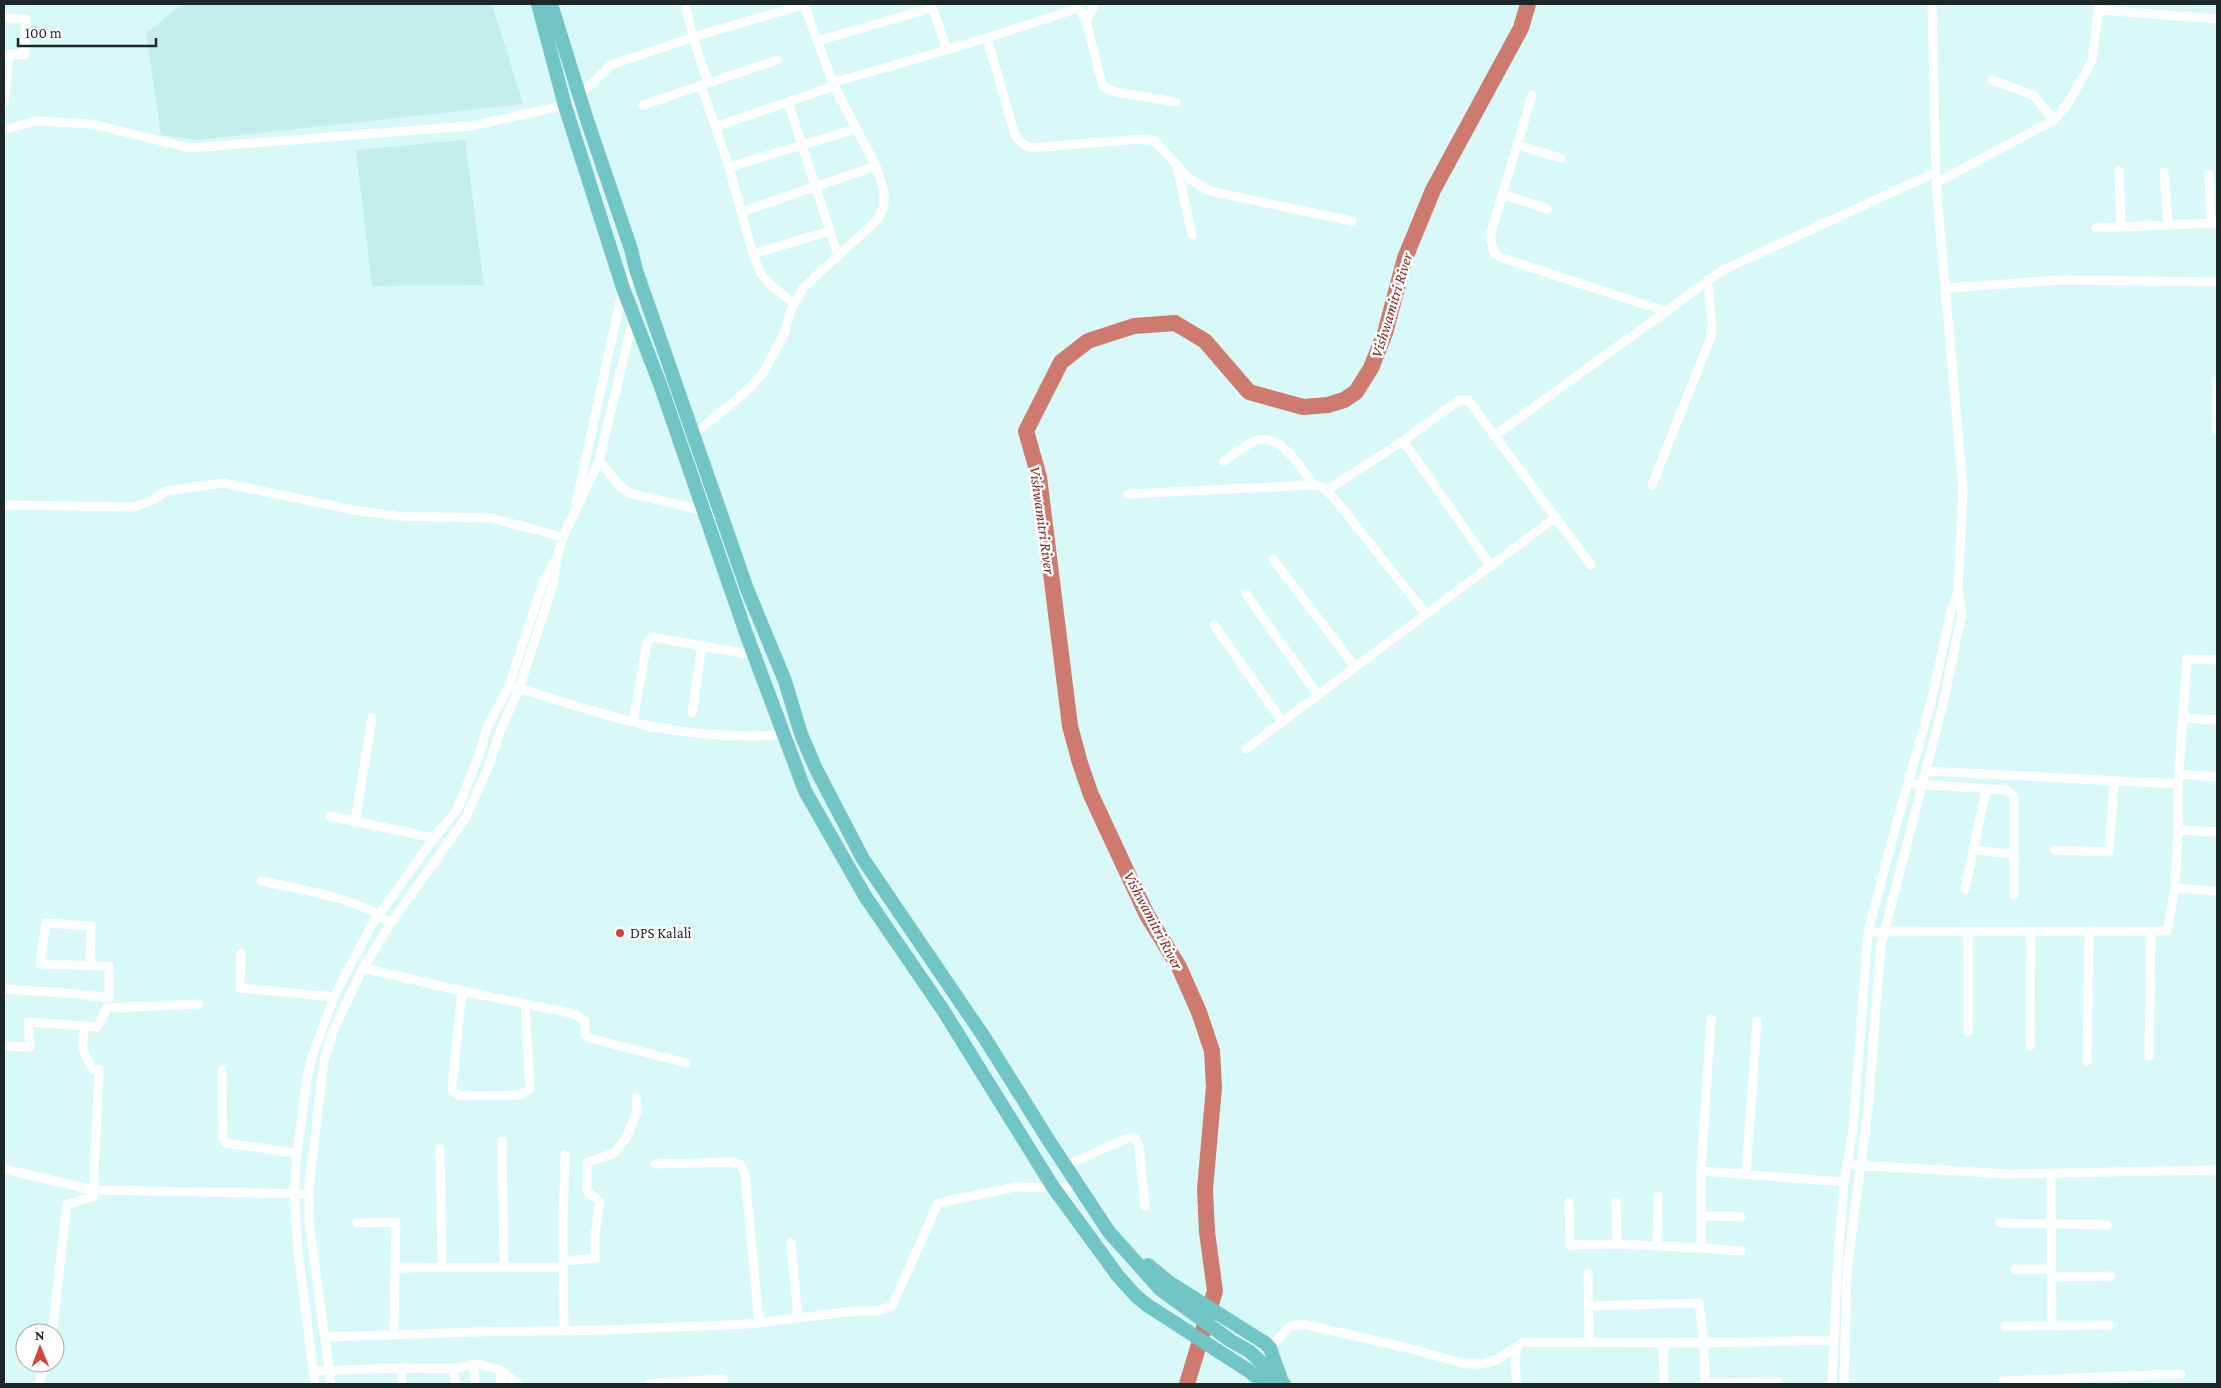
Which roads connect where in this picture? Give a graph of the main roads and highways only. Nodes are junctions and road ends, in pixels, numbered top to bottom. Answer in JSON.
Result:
{"nodes":[{"id":1,"x":538,"y":4,"type":"edge"},
{"id":2,"x":551,"y":4,"type":"edge"},
{"id":3,"x":1165,"y":1286,"type":"junction"},
{"id":4,"x":1283,"y":1383,"type":"edge"},
{"id":5,"x":1265,"y":1384,"type":"edge"}],
"edges":[{"from":1,"to":5,"type":"main road"},
{"from":2,"to":3,"type":"main road"},
{"from":3,"to":4,"type":"main road"},
{"from":3,"to":4,"type":"main road"}]}
